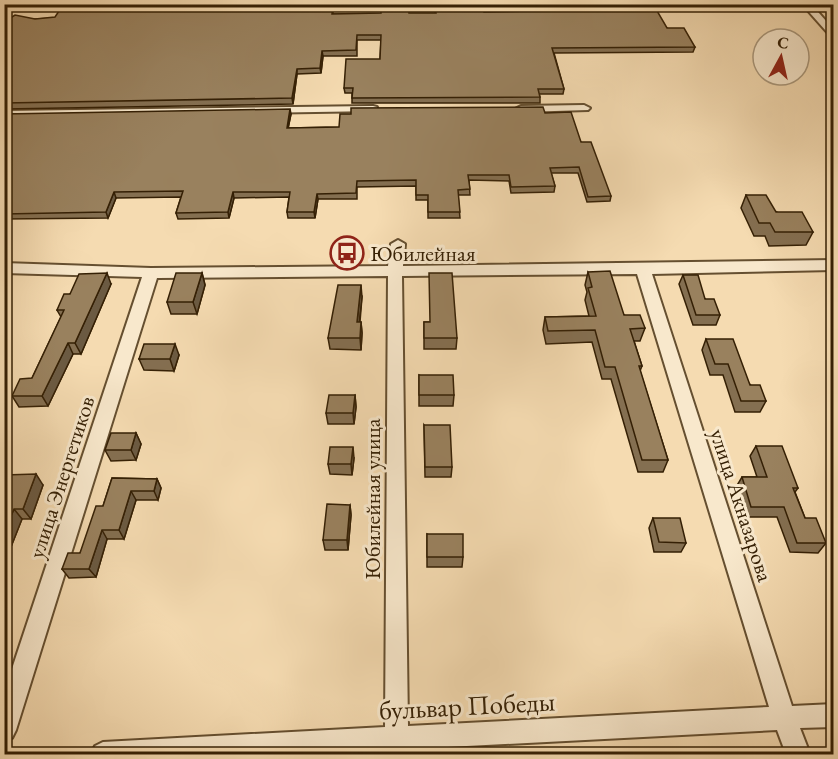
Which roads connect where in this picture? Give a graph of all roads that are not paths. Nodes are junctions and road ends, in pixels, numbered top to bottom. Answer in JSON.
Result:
{"nodes":[{"id":1,"x":806,"y":4,"type":"edge"},
{"id":2,"x":834,"y":37,"type":"edge"},
{"id":3,"x":584,"y":108,"type":"dead end"},
{"id":4,"x":382,"y":109,"type":"edge"},
{"id":5,"x":512,"y":109,"type":"edge"},
{"id":6,"x":4,"y":114,"type":"edge"},
{"id":7,"x":398,"y":244,"type":"dead end"},
{"id":8,"x":834,"y":265,"type":"edge"},
{"id":9,"x":4,"y":268,"type":"edge"},
{"id":10,"x":643,"y":269,"type":"junction"},
{"id":11,"x":395,"y":270,"type":"junction"},
{"id":12,"x":151,"y":273,"type":"junction"},
{"id":13,"x":834,"y":715,"type":"edge"},
{"id":14,"x":784,"y":718,"type":"junction"},
{"id":15,"x":4,"y":729,"type":"edge"},
{"id":16,"x":397,"y":746,"type":"edge"},
{"id":17,"x":103,"y":754,"type":"edge"},
{"id":18,"x":798,"y":754,"type":"edge"}],
"edges":[{"from":1,"to":2,"type":"street"},
{"from":3,"to":5,"type":"street"},
{"from":4,"to":6,"type":"street"},
{"from":7,"to":11,"type":"street","name":"Юбилейная улица"},
{"from":8,"to":10,"type":"street"},
{"from":9,"to":12,"type":"street"},
{"from":10,"to":11,"type":"street"},
{"from":10,"to":14,"type":"street","name":"улица Акназарова"},
{"from":11,"to":12,"type":"street"},
{"from":11,"to":16,"type":"street","name":"Юбилейная улица"},
{"from":12,"to":15,"type":"street","name":"улица Энергетиков"},
{"from":13,"to":14,"type":"street","name":"бульвар Победы"},
{"from":14,"to":16,"type":"street","name":"бульвар Победы"},
{"from":14,"to":18,"type":"street","name":"улица Акназарова"},
{"from":16,"to":17,"type":"street","name":"бульвар Победы"}]}
